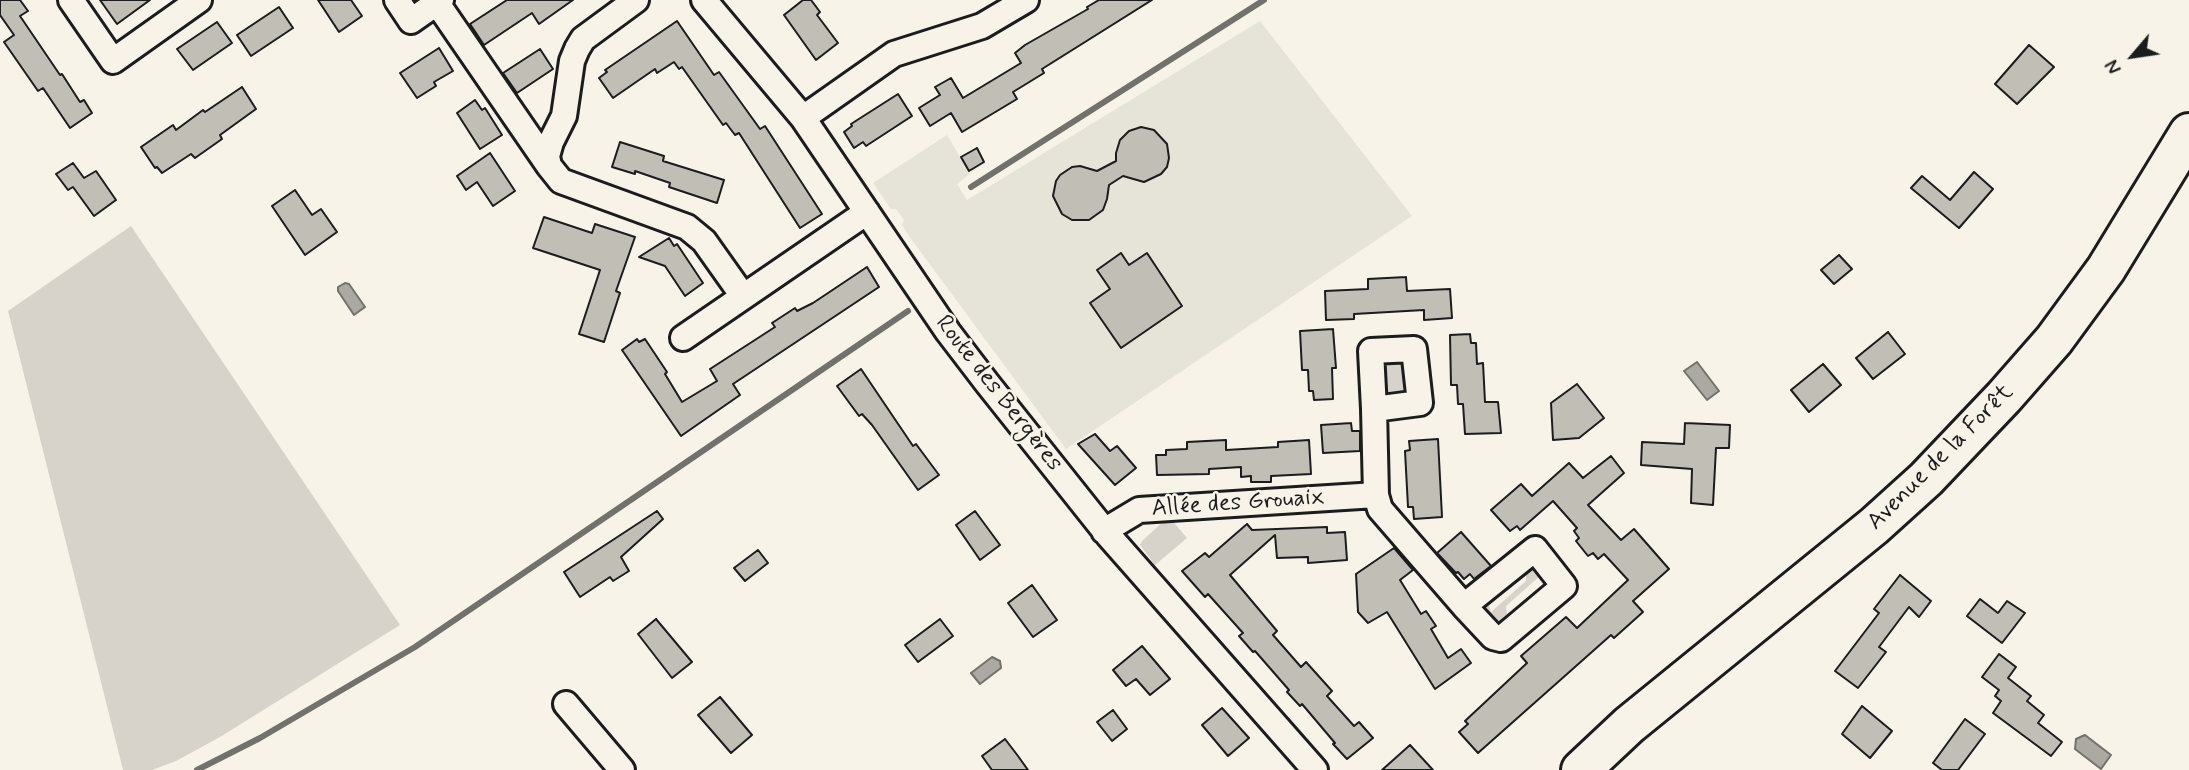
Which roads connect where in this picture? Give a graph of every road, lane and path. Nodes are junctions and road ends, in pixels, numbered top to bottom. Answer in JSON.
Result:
{"nodes":[{"id":1,"x":71,"y":0,"type":"edge"},
{"id":2,"x":200,"y":0,"type":"edge"},
{"id":3,"x":397,"y":0,"type":"edge"},
{"id":4,"x":636,"y":0,"type":"edge"},
{"id":5,"x":704,"y":0,"type":"edge"},
{"id":6,"x":1027,"y":0,"type":"edge"},
{"id":7,"x":439,"y":1,"type":"edge"},
{"id":8,"x":803,"y":118,"type":"junction"},
{"id":9,"x":2189,"y":133,"type":"edge"},
{"id":10,"x":549,"y":166,"type":"junction"},
{"id":11,"x":867,"y":212,"type":"junction"},
{"id":12,"x":743,"y":296,"type":"junction"},
{"id":13,"x":683,"y":338,"type":"dead end"},
{"id":14,"x":1374,"y":409,"type":"dead end"},
{"id":15,"x":1376,"y":495,"type":"junction"},
{"id":16,"x":1104,"y":531,"type":"junction"},
{"id":17,"x":1464,"y":606,"type":"dead end"},
{"id":18,"x":566,"y":704,"type":"dead end"},
{"id":19,"x":1629,"y":725,"type":"junction"},
{"id":20,"x":622,"y":770,"type":"edge"},
{"id":21,"x":1315,"y":770,"type":"edge"},
{"id":22,"x":1555,"y":770,"type":"edge"},
{"id":23,"x":1581,"y":770,"type":"edge"}],
"edges":[{"from":1,"to":2,"type":"street"},
{"from":3,"to":7,"type":"street"},
{"from":4,"to":10,"type":"street"},
{"from":5,"to":8,"type":"street","name":"Route des Bergères"},
{"from":6,"to":8,"type":"street"},
{"from":7,"to":10,"type":"street"},
{"from":8,"to":11,"type":"street","name":"Route des Bergères"},
{"from":9,"to":19,"type":"main road","name":"Avenue de la Forêt"},
{"from":10,"to":12,"type":"street"},
{"from":11,"to":12,"type":"street"},
{"from":11,"to":16,"type":"street","name":"Route des Bergères"},
{"from":12,"to":13,"type":"street"},
{"from":14,"to":15,"type":"street"},
{"from":15,"to":16,"type":"street","name":"Allée des Grouaix"},
{"from":15,"to":17,"type":"street"},
{"from":16,"to":21,"type":"street","name":"Route des Bergères"},
{"from":18,"to":20,"type":"street"},
{"from":19,"to":22,"type":"main road","name":"Avenue de la Forêt"},
{"from":19,"to":23,"type":"main road","name":"Avenue de la Forêt"}]}
